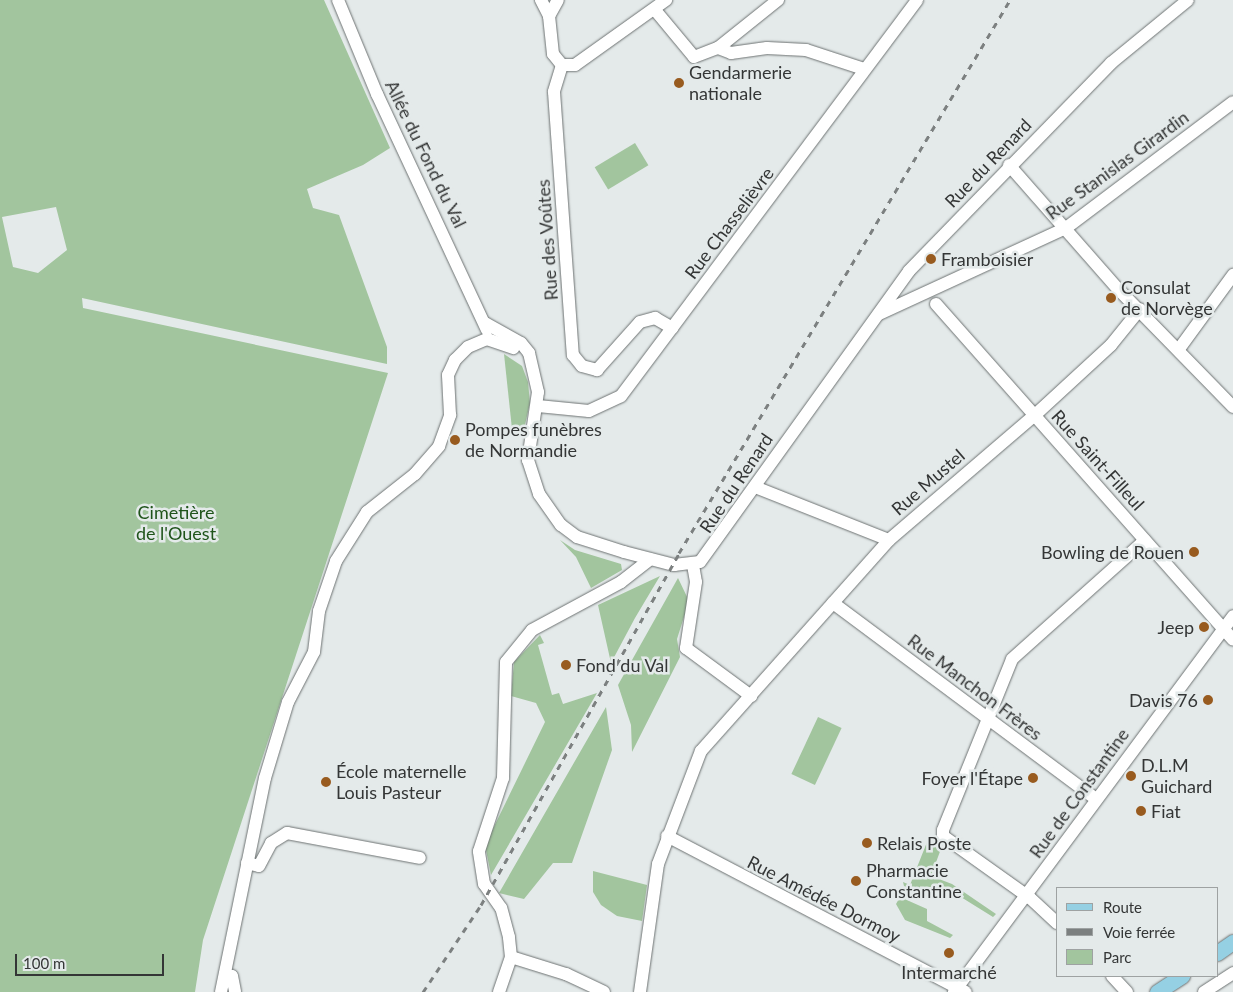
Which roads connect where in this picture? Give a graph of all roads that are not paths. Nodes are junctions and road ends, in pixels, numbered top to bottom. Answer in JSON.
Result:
{"nodes":[{"id":1,"x":338,"y":0,"type":"edge"},
{"id":2,"x":541,"y":0,"type":"edge"},
{"id":3,"x":558,"y":0,"type":"edge"},
{"id":4,"x":666,"y":0,"type":"edge"},
{"id":5,"x":778,"y":0,"type":"edge"},
{"id":6,"x":917,"y":0,"type":"edge"},
{"id":7,"x":1188,"y":0,"type":"edge"},
{"id":8,"x":655,"y":10,"type":"junction"},
{"id":9,"x":549,"y":16,"type":"junction"},
{"id":10,"x":718,"y":48,"type":"junction"},
{"id":11,"x":562,"y":65,"type":"junction"},
{"id":12,"x":864,"y":69,"type":"junction"},
{"id":13,"x":1233,"y":102,"type":"edge"},
{"id":14,"x":1009,"y":165,"type":"junction"},
{"id":15,"x":1066,"y":228,"type":"junction"},
{"id":16,"x":1233,"y":276,"type":"edge"},
{"id":17,"x":892,"y":294,"type":"junction"},
{"id":18,"x":910,"y":300,"type":"junction"},
{"id":19,"x":936,"y":304,"type":"dead end"},
{"id":20,"x":1140,"y":309,"type":"junction"},
{"id":21,"x":877,"y":316,"type":"junction"},
{"id":22,"x":485,"y":323,"type":"junction"},
{"id":23,"x":672,"y":328,"type":"junction"},
{"id":24,"x":488,"y":339,"type":"junction"},
{"id":25,"x":1179,"y":349,"type":"junction"},
{"id":26,"x":533,"y":370,"type":"junction"},
{"id":27,"x":538,"y":406,"type":"junction"},
{"id":28,"x":1233,"y":407,"type":"edge"},
{"id":29,"x":1035,"y":415,"type":"junction"},
{"id":30,"x":755,"y":487,"type":"junction"},
{"id":31,"x":888,"y":540,"type":"junction"},
{"id":32,"x":1145,"y":540,"type":"junction"},
{"id":33,"x":650,"y":559,"type":"junction"},
{"id":34,"x":693,"y":565,"type":"junction"},
{"id":35,"x":833,"y":603,"type":"junction"},
{"id":36,"x":1233,"y":616,"type":"edge"},
{"id":37,"x":1222,"y":627,"type":"junction"},
{"id":38,"x":1233,"y":640,"type":"edge"},
{"id":39,"x":752,"y":696,"type":"junction"},
{"id":40,"x":988,"y":720,"type":"junction"},
{"id":41,"x":1096,"y":799,"type":"junction"},
{"id":42,"x":667,"y":836,"type":"junction"},
{"id":43,"x":420,"y":858,"type":"dead end"},
{"id":44,"x":247,"y":863,"type":"junction"},
{"id":45,"x":1025,"y":895,"type":"junction"},
{"id":46,"x":1056,"y":922,"type":"edge"},
{"id":47,"x":1233,"y":942,"type":"edge"},
{"id":48,"x":1218,"y":952,"type":"edge"},
{"id":49,"x":512,"y":957,"type":"junction"},
{"id":50,"x":1233,"y":973,"type":"edge"},
{"id":51,"x":225,"y":974,"type":"junction"},
{"id":52,"x":1113,"y":977,"type":"edge"},
{"id":53,"x":1180,"y":977,"type":"edge"},
{"id":54,"x":959,"y":991,"type":"edge"},
{"id":55,"x":221,"y":992,"type":"edge"},
{"id":56,"x":235,"y":992,"type":"edge"},
{"id":57,"x":499,"y":992,"type":"edge"},
{"id":58,"x":604,"y":992,"type":"edge"},
{"id":59,"x":640,"y":992,"type":"edge"},
{"id":60,"x":1127,"y":992,"type":"edge"},
{"id":61,"x":1158,"y":992,"type":"edge"},
{"id":62,"x":1204,"y":992,"type":"edge"}],
"edges":[{"from":1,"to":22,"type":"street","name":"Allée du Fond du Val"},
{"from":2,"to":9,"type":"street"},
{"from":3,"to":9,"type":"street"},
{"from":4,"to":8,"type":"street"},
{"from":5,"to":10,"type":"street"},
{"from":6,"to":12,"type":"street","name":"Rue Chasselièvre"},
{"from":7,"to":14,"type":"street","name":"Rue du Renard"},
{"from":8,"to":10,"type":"street"},
{"from":8,"to":11,"type":"street"},
{"from":9,"to":11,"type":"street"},
{"from":10,"to":12,"type":"street"},
{"from":11,"to":23,"type":"street","name":"Rue des Voûtes"},
{"from":12,"to":23,"type":"street","name":"Rue Chasselièvre"},
{"from":13,"to":15,"type":"street","name":"Rue Stanislas Girardin"},
{"from":14,"to":15,"type":"street"},
{"from":14,"to":17,"type":"street","name":"Rue du Renard"},
{"from":15,"to":18,"type":"street","name":"Rue Stanislas Girardin"},
{"from":15,"to":20,"type":"street"},
{"from":16,"to":25,"type":"street"},
{"from":17,"to":18,"type":"street"},
{"from":17,"to":21,"type":"street","name":"Rue du Renard"},
{"from":18,"to":21,"type":"street","name":"Rue Stanislas Girardin"},
{"from":19,"to":29,"type":"street","name":"Rue Saint-Filleul"},
{"from":20,"to":25,"type":"street"},
{"from":20,"to":29,"type":"street","name":"Rue Mustel"},
{"from":21,"to":30,"type":"street","name":"Rue du Renard"},
{"from":22,"to":24,"type":"street","name":"Allée du Fond du Val"},
{"from":22,"to":26,"type":"street"},
{"from":23,"to":27,"type":"street","name":"Rue Chasselièvre"},
{"from":24,"to":26,"type":"street"},
{"from":24,"to":44,"type":"street"},
{"from":25,"to":28,"type":"street"},
{"from":26,"to":27,"type":"street"},
{"from":27,"to":33,"type":"street"},
{"from":29,"to":31,"type":"street","name":"Rue Mustel"},
{"from":29,"to":32,"type":"street","name":"Rue Saint-Filleul"},
{"from":30,"to":31,"type":"street"},
{"from":30,"to":34,"type":"street","name":"Rue du Renard"},
{"from":31,"to":35,"type":"street","name":"Rue Mustel"},
{"from":32,"to":37,"type":"street","name":"Rue Saint-Filleul"},
{"from":32,"to":40,"type":"street"},
{"from":33,"to":34,"type":"street"},
{"from":33,"to":49,"type":"street"},
{"from":34,"to":39,"type":"street"},
{"from":35,"to":39,"type":"street","name":"Rue Mustel"},
{"from":35,"to":40,"type":"street","name":"Rue Manchon Frères"},
{"from":36,"to":37,"type":"street","name":"Rue de Constantine"},
{"from":37,"to":38,"type":"street","name":"Rue Saint-Filleul"},
{"from":37,"to":41,"type":"street","name":"Rue de Constantine"},
{"from":39,"to":42,"type":"street","name":"Rue Mustel"},
{"from":40,"to":41,"type":"street","name":"Rue Manchon Frères"},
{"from":40,"to":45,"type":"street"},
{"from":41,"to":45,"type":"street","name":"Rue de Constantine"},
{"from":42,"to":54,"type":"street","name":"Rue Amédée Dormoy"},
{"from":42,"to":59,"type":"street","name":"Rue Mustel"},
{"from":43,"to":44,"type":"street"},
{"from":44,"to":51,"type":"street"},
{"from":45,"to":46,"type":"street"},
{"from":45,"to":54,"type":"street","name":"Rue de Constantine"},
{"from":47,"to":48,"type":"main road"},
{"from":49,"to":57,"type":"street"},
{"from":49,"to":58,"type":"street"},
{"from":50,"to":62,"type":"street"},
{"from":51,"to":55,"type":"street"},
{"from":51,"to":56,"type":"street"},
{"from":52,"to":60,"type":"street"},
{"from":53,"to":61,"type":"main road"}]}
